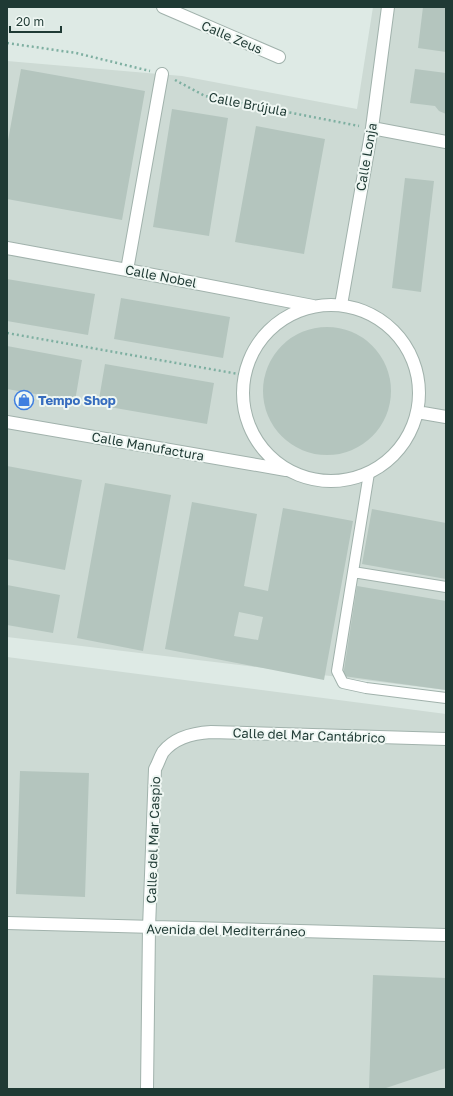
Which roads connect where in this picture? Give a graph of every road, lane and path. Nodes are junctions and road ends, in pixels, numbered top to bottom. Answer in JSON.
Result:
{"nodes":[{"id":1,"x":163,"y":7,"type":"edge"},
{"id":2,"x":388,"y":7,"type":"edge"},
{"id":3,"x":7,"y":43,"type":"edge"},
{"id":4,"x":279,"y":57,"type":"dead end"},
{"id":5,"x":162,"y":74,"type":"junction"},
{"id":6,"x":372,"y":128,"type":"junction"},
{"id":7,"x":446,"y":142,"type":"edge"},
{"id":8,"x":7,"y":248,"type":"edge"},
{"id":9,"x":127,"y":270,"type":"junction"},
{"id":10,"x":340,"y":305,"type":"junction"},
{"id":11,"x":314,"y":306,"type":"junction"},
{"id":12,"x":7,"y":333,"type":"edge"},
{"id":13,"x":244,"y":375,"type":"junction"},
{"id":14,"x":417,"y":412,"type":"junction"},
{"id":15,"x":446,"y":417,"type":"edge"},
{"id":16,"x":7,"y":422,"type":"edge"},
{"id":17,"x":288,"y":470,"type":"junction"},
{"id":18,"x":369,"y":473,"type":"junction"},
{"id":19,"x":353,"y":572,"type":"junction"},
{"id":20,"x":446,"y":587,"type":"edge"},
{"id":21,"x":446,"y":698,"type":"edge"},
{"id":22,"x":446,"y":739,"type":"edge"},
{"id":23,"x":174,"y":741,"type":"joint"},
{"id":24,"x":7,"y":923,"type":"edge"},
{"id":25,"x":149,"y":928,"type":"junction"},
{"id":26,"x":446,"y":935,"type":"edge"},
{"id":27,"x":147,"y":1089,"type":"edge"}],
"edges":[{"from":1,"to":4,"type":"street","name":"Calle Zeus"},
{"from":2,"to":6,"type":"street","name":"Calle Lonja"},
{"from":3,"to":5,"type":"path","name":"Calle Brújula"},
{"from":5,"to":6,"type":"path","name":"Calle Brújula"},
{"from":5,"to":9,"type":"street"},
{"from":6,"to":7,"type":"street"},
{"from":6,"to":10,"type":"street","name":"Calle Lonja"},
{"from":8,"to":9,"type":"street","name":"Calle Nobel"},
{"from":9,"to":11,"type":"street","name":"Calle Nobel"},
{"from":10,"to":11,"type":"street"},
{"from":10,"to":14,"type":"street"},
{"from":11,"to":13,"type":"street"},
{"from":12,"to":13,"type":"path"},
{"from":13,"to":17,"type":"street"},
{"from":14,"to":15,"type":"street"},
{"from":14,"to":18,"type":"street"},
{"from":16,"to":17,"type":"street","name":"Calle Manufactura"},
{"from":17,"to":18,"type":"street"},
{"from":18,"to":19,"type":"lane"},
{"from":19,"to":20,"type":"lane"},
{"from":19,"to":21,"type":"lane"},
{"from":22,"to":23,"type":"street","name":"Calle del Mar Cantábrico"},
{"from":23,"to":25,"type":"street","name":"Calle del Mar Caspio"},
{"from":24,"to":25,"type":"street","name":"Avenida del Mediterráneo"},
{"from":25,"to":26,"type":"street","name":"Avenida del Mediterráneo"},
{"from":25,"to":27,"type":"street","name":"Calle del Mar Caspio"}]}
